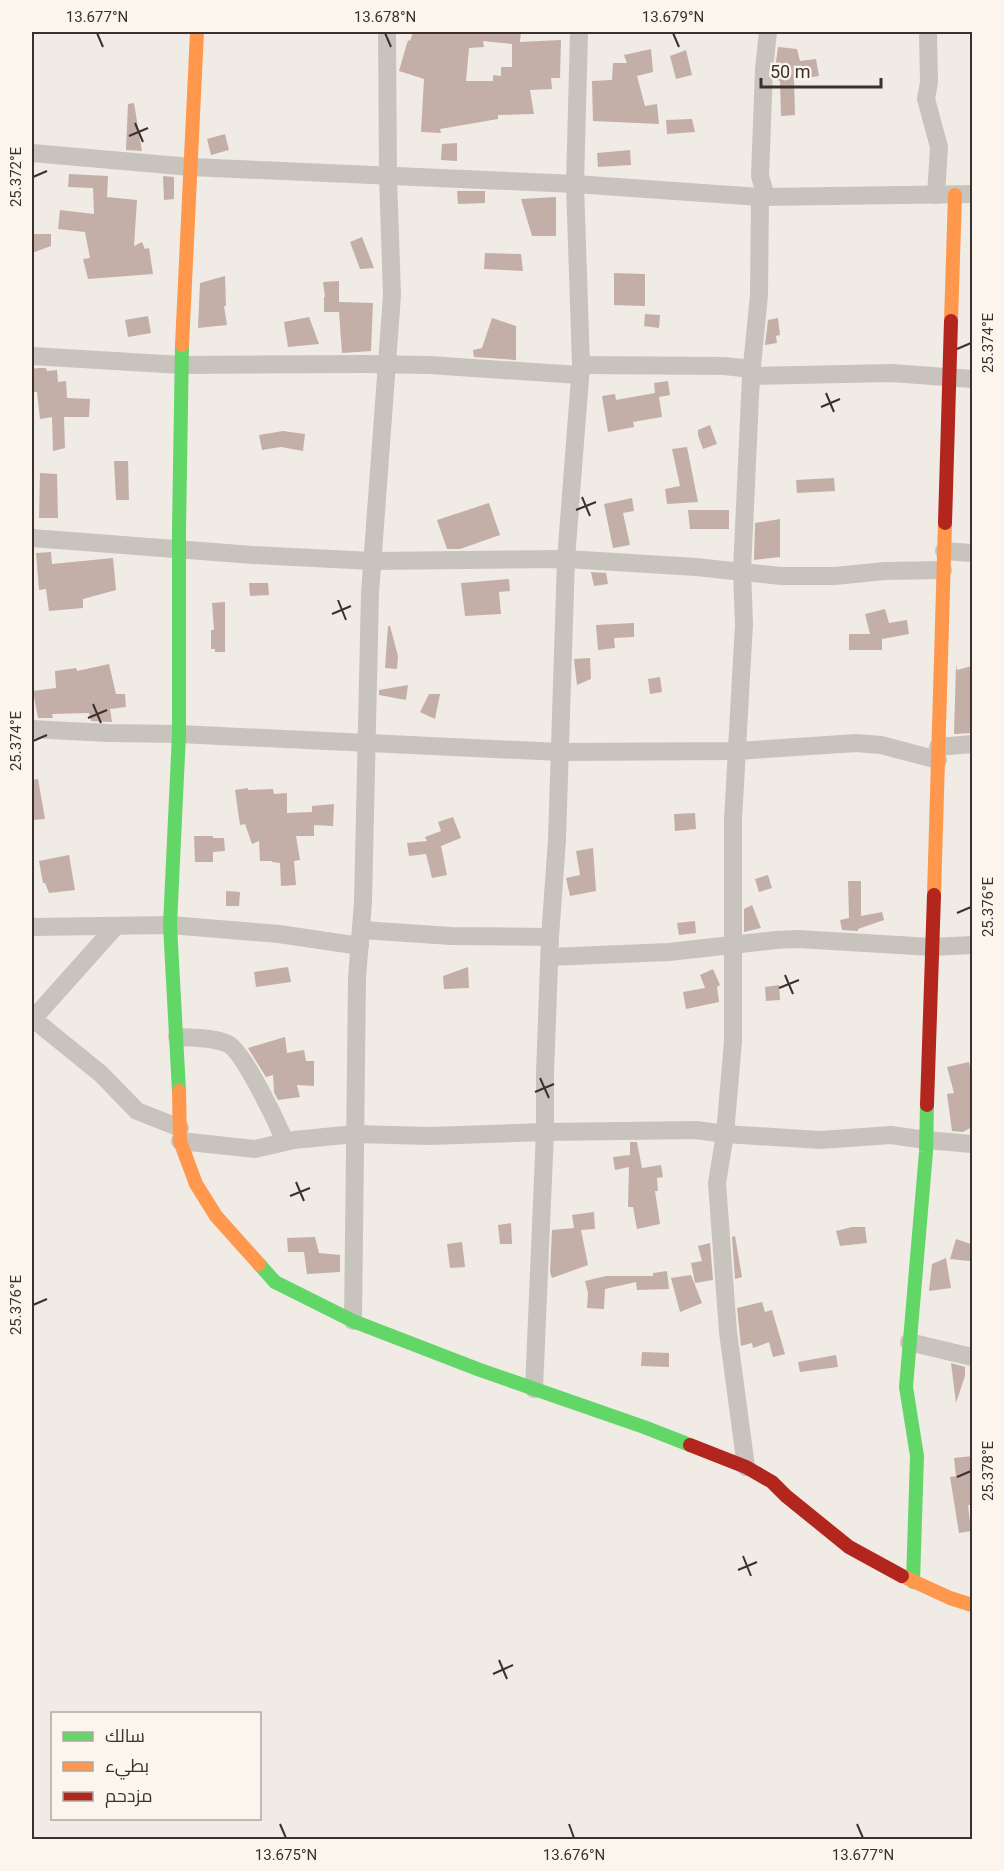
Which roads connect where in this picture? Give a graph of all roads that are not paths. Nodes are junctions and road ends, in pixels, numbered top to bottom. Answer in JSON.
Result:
{"nodes":[{"id":1,"x":197,"y":32,"type":"edge"},
{"id":2,"x":387,"y":32,"type":"edge"},
{"id":3,"x":579,"y":32,"type":"edge"},
{"id":4,"x":768,"y":32,"type":"edge"},
{"id":5,"x":928,"y":32,"type":"edge"},
{"id":6,"x":32,"y":153,"type":"edge"},
{"id":7,"x":191,"y":166,"type":"junction"},
{"id":8,"x":388,"y":176,"type":"junction"},
{"id":9,"x":574,"y":184,"type":"junction"},
{"id":10,"x":936,"y":195,"type":"junction"},
{"id":11,"x":964,"y":195,"type":"edge"},
{"id":12,"x":763,"y":197,"type":"junction"},
{"id":13,"x":32,"y":356,"type":"edge"},
{"id":14,"x":181,"y":365,"type":"junction"},
{"id":15,"x":387,"y":365,"type":"junction"},
{"id":16,"x":580,"y":370,"type":"junction"},
{"id":17,"x":752,"y":372,"type":"junction"},
{"id":18,"x":949,"y":376,"type":"junction"},
{"id":19,"x":972,"y":379,"type":"edge"},
{"id":20,"x":32,"y":538,"type":"edge"},
{"id":21,"x":180,"y":550,"type":"junction"},
{"id":22,"x":972,"y":554,"type":"edge"},
{"id":23,"x":566,"y":559,"type":"junction"},
{"id":24,"x":944,"y":560,"type":"junction"},
{"id":25,"x":372,"y":561,"type":"junction"},
{"id":26,"x":742,"y":572,"type":"junction"},
{"id":27,"x":32,"y":729,"type":"edge"},
{"id":28,"x":179,"y":734,"type":"junction"},
{"id":29,"x":368,"y":743,"type":"junction"},
{"id":30,"x":972,"y":744,"type":"edge"},
{"id":31,"x":737,"y":751,"type":"junction"},
{"id":32,"x":560,"y":752,"type":"junction"},
{"id":33,"x":938,"y":753,"type":"junction"},
{"id":34,"x":170,"y":925,"type":"junction"},
{"id":35,"x":116,"y":926,"type":"junction"},
{"id":36,"x":32,"y":927,"type":"edge"},
{"id":37,"x":550,"y":937,"type":"junction"},
{"id":38,"x":361,"y":938,"type":"junction"},
{"id":39,"x":733,"y":944,"type":"junction"},
{"id":40,"x":972,"y":945,"type":"edge"},
{"id":41,"x":932,"y":947,"type":"junction"},
{"id":42,"x":550,"y":957,"type":"junction"},
{"id":43,"x":32,"y":1019,"type":"edge"},
{"id":44,"x":177,"y":1037,"type":"junction"},
{"id":45,"x":545,"y":1132,"type":"junction"},
{"id":46,"x":180,"y":1134,"type":"junction"},
{"id":47,"x":355,"y":1134,"type":"junction"},
{"id":48,"x":725,"y":1134,"type":"junction"},
{"id":49,"x":926,"y":1140,"type":"junction"},
{"id":50,"x":285,"y":1141,"type":"junction"},
{"id":51,"x":972,"y":1144,"type":"edge"},
{"id":52,"x":353,"y":1321,"type":"junction"},
{"id":53,"x":909,"y":1342,"type":"junction"},
{"id":54,"x":972,"y":1357,"type":"edge"},
{"id":55,"x":534,"y":1389,"type":"junction"},
{"id":56,"x":746,"y":1467,"type":"junction"},
{"id":57,"x":913,"y":1582,"type":"junction"},
{"id":58,"x":972,"y":1605,"type":"edge"}],
"edges":[{"from":1,"to":7,"type":"street"},
{"from":2,"to":8,"type":"street"},
{"from":3,"to":9,"type":"street"},
{"from":4,"to":12,"type":"street"},
{"from":5,"to":10,"type":"street"},
{"from":6,"to":7,"type":"street"},
{"from":7,"to":8,"type":"street"},
{"from":7,"to":14,"type":"street"},
{"from":8,"to":9,"type":"street"},
{"from":8,"to":15,"type":"street"},
{"from":9,"to":12,"type":"street"},
{"from":9,"to":16,"type":"street"},
{"from":10,"to":11,"type":"street"},
{"from":10,"to":12,"type":"street"},
{"from":11,"to":18,"type":"street"},
{"from":12,"to":17,"type":"street"},
{"from":13,"to":14,"type":"street"},
{"from":14,"to":15,"type":"street"},
{"from":14,"to":21,"type":"street"},
{"from":15,"to":16,"type":"street"},
{"from":15,"to":25,"type":"street"},
{"from":16,"to":17,"type":"street"},
{"from":16,"to":23,"type":"street"},
{"from":17,"to":18,"type":"street"},
{"from":17,"to":26,"type":"street"},
{"from":18,"to":19,"type":"street"},
{"from":18,"to":24,"type":"street"},
{"from":20,"to":21,"type":"street"},
{"from":21,"to":25,"type":"street"},
{"from":21,"to":28,"type":"street"},
{"from":22,"to":24,"type":"street"},
{"from":23,"to":25,"type":"street"},
{"from":23,"to":26,"type":"street"},
{"from":23,"to":32,"type":"street"},
{"from":24,"to":26,"type":"street"},
{"from":24,"to":33,"type":"street"},
{"from":25,"to":29,"type":"street"},
{"from":26,"to":31,"type":"street"},
{"from":27,"to":28,"type":"street"},
{"from":28,"to":29,"type":"street"},
{"from":28,"to":34,"type":"street"},
{"from":29,"to":32,"type":"street"},
{"from":29,"to":38,"type":"street"},
{"from":30,"to":33,"type":"street"},
{"from":31,"to":32,"type":"street"},
{"from":31,"to":33,"type":"street"},
{"from":31,"to":39,"type":"street"},
{"from":32,"to":37,"type":"street"},
{"from":33,"to":41,"type":"street"},
{"from":34,"to":35,"type":"street"},
{"from":34,"to":38,"type":"street"},
{"from":34,"to":44,"type":"street"},
{"from":35,"to":36,"type":"street"},
{"from":35,"to":43,"type":"street"},
{"from":37,"to":38,"type":"street"},
{"from":37,"to":42,"type":"street"},
{"from":38,"to":47,"type":"street"},
{"from":39,"to":41,"type":"street"},
{"from":39,"to":42,"type":"street"},
{"from":39,"to":48,"type":"street"},
{"from":40,"to":41,"type":"street"},
{"from":41,"to":49,"type":"street"},
{"from":42,"to":45,"type":"street"},
{"from":43,"to":46,"type":"street"},
{"from":44,"to":46,"type":"street"},
{"from":44,"to":50,"type":"street"},
{"from":45,"to":47,"type":"street"},
{"from":45,"to":48,"type":"street"},
{"from":45,"to":55,"type":"street"},
{"from":46,"to":50,"type":"street"},
{"from":46,"to":52,"type":"street"},
{"from":47,"to":50,"type":"street"},
{"from":47,"to":52,"type":"street"},
{"from":48,"to":49,"type":"street"},
{"from":48,"to":56,"type":"street"},
{"from":49,"to":51,"type":"street"},
{"from":49,"to":53,"type":"street"},
{"from":52,"to":55,"type":"street"},
{"from":53,"to":54,"type":"street"},
{"from":53,"to":57,"type":"street"},
{"from":55,"to":56,"type":"street"},
{"from":56,"to":57,"type":"street"},
{"from":57,"to":58,"type":"street"}]}
